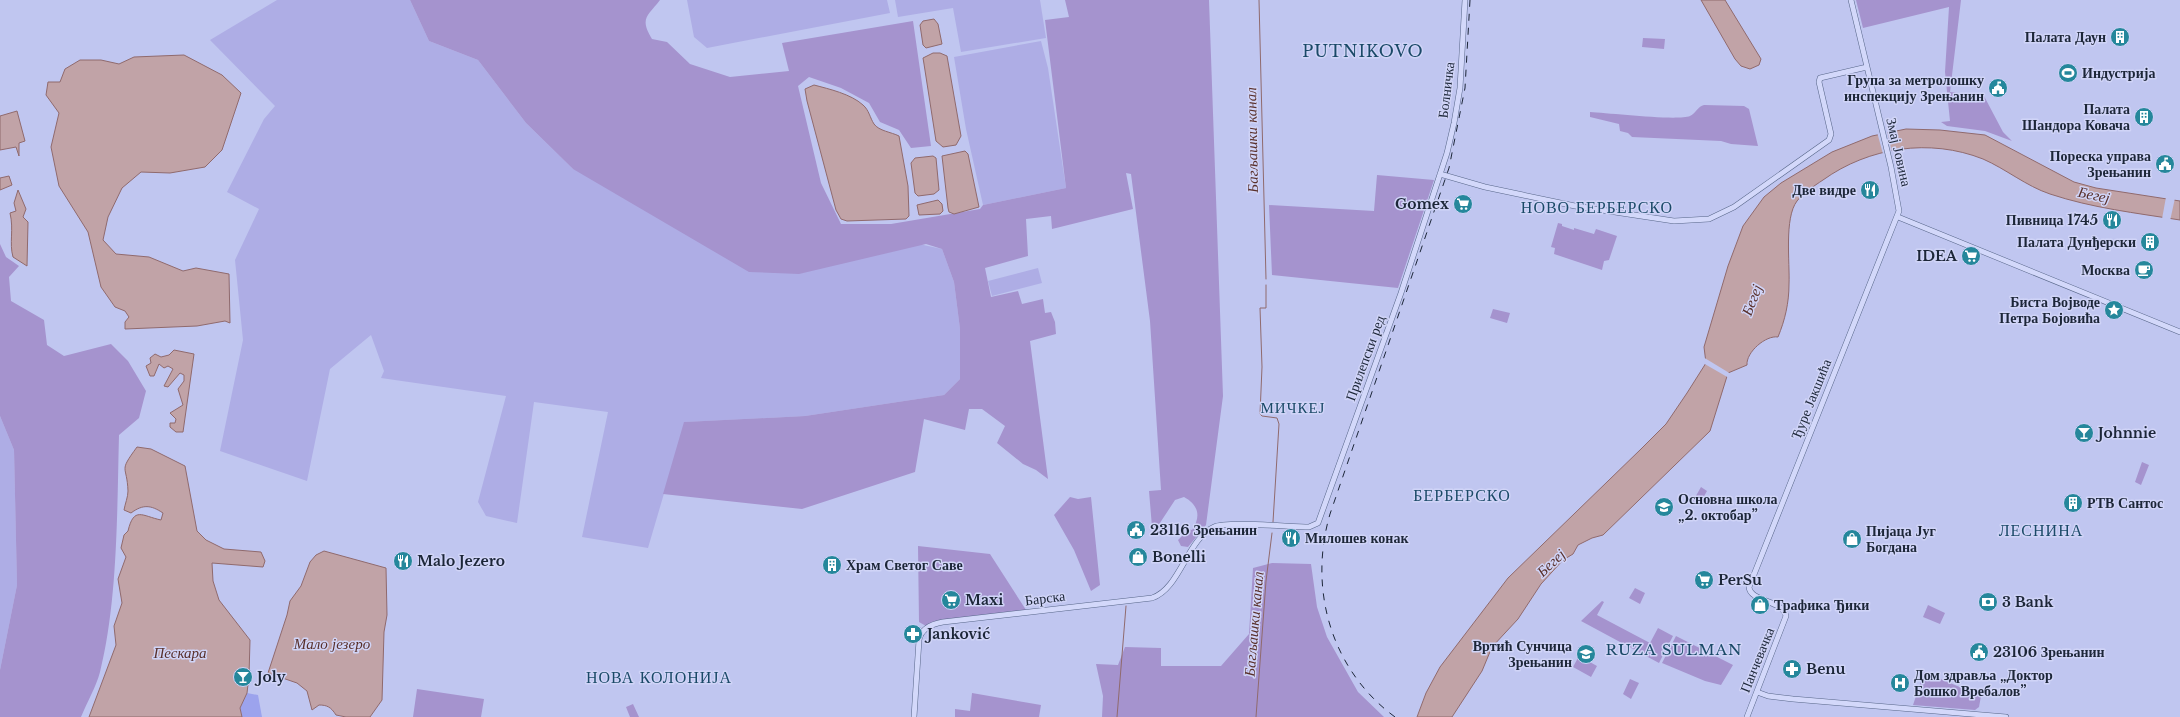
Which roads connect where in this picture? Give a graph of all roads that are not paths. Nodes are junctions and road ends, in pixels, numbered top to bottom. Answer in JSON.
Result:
{"nodes":[{"id":1,"x":1465,"y":0,"type":"edge"},
{"id":2,"x":1851,"y":0,"type":"edge"},
{"id":3,"x":1867,"y":67,"type":"junction"},
{"id":4,"x":1440,"y":174,"type":"junction"},
{"id":5,"x":1438,"y":181,"type":"joint"},
{"id":6,"x":1898,"y":217,"type":"junction"},
{"id":7,"x":2180,"y":332,"type":"edge"},
{"id":8,"x":1166,"y":588,"type":"joint"},
{"id":9,"x":1785,"y":612,"type":"joint"},
{"id":10,"x":1757,"y":692,"type":"junction"},
{"id":11,"x":914,"y":717,"type":"edge"},
{"id":12,"x":1747,"y":717,"type":"edge"},
{"id":13,"x":2006,"y":717,"type":"edge"}],
"edges":[{"from":1,"to":4,"type":"street","name":"Болничка"},
{"from":2,"to":3,"type":"street","name":"Змај Јовина"},
{"from":3,"to":4,"type":"street"},
{"from":3,"to":6,"type":"street","name":"Змај Јовина"},
{"from":4,"to":5,"type":"street","name":"Болничка"},
{"from":5,"to":8,"type":"street","name":"Прилепски ред"},
{"from":6,"to":7,"type":"street"},
{"from":6,"to":9,"type":"street","name":"Ђуре Јакшића"},
{"from":8,"to":11,"type":"street","name":"Барска"},
{"from":9,"to":10,"type":"street","name":"Панчевачка"},
{"from":10,"to":12,"type":"street","name":"Панчевачка"},
{"from":10,"to":13,"type":"street"}]}
